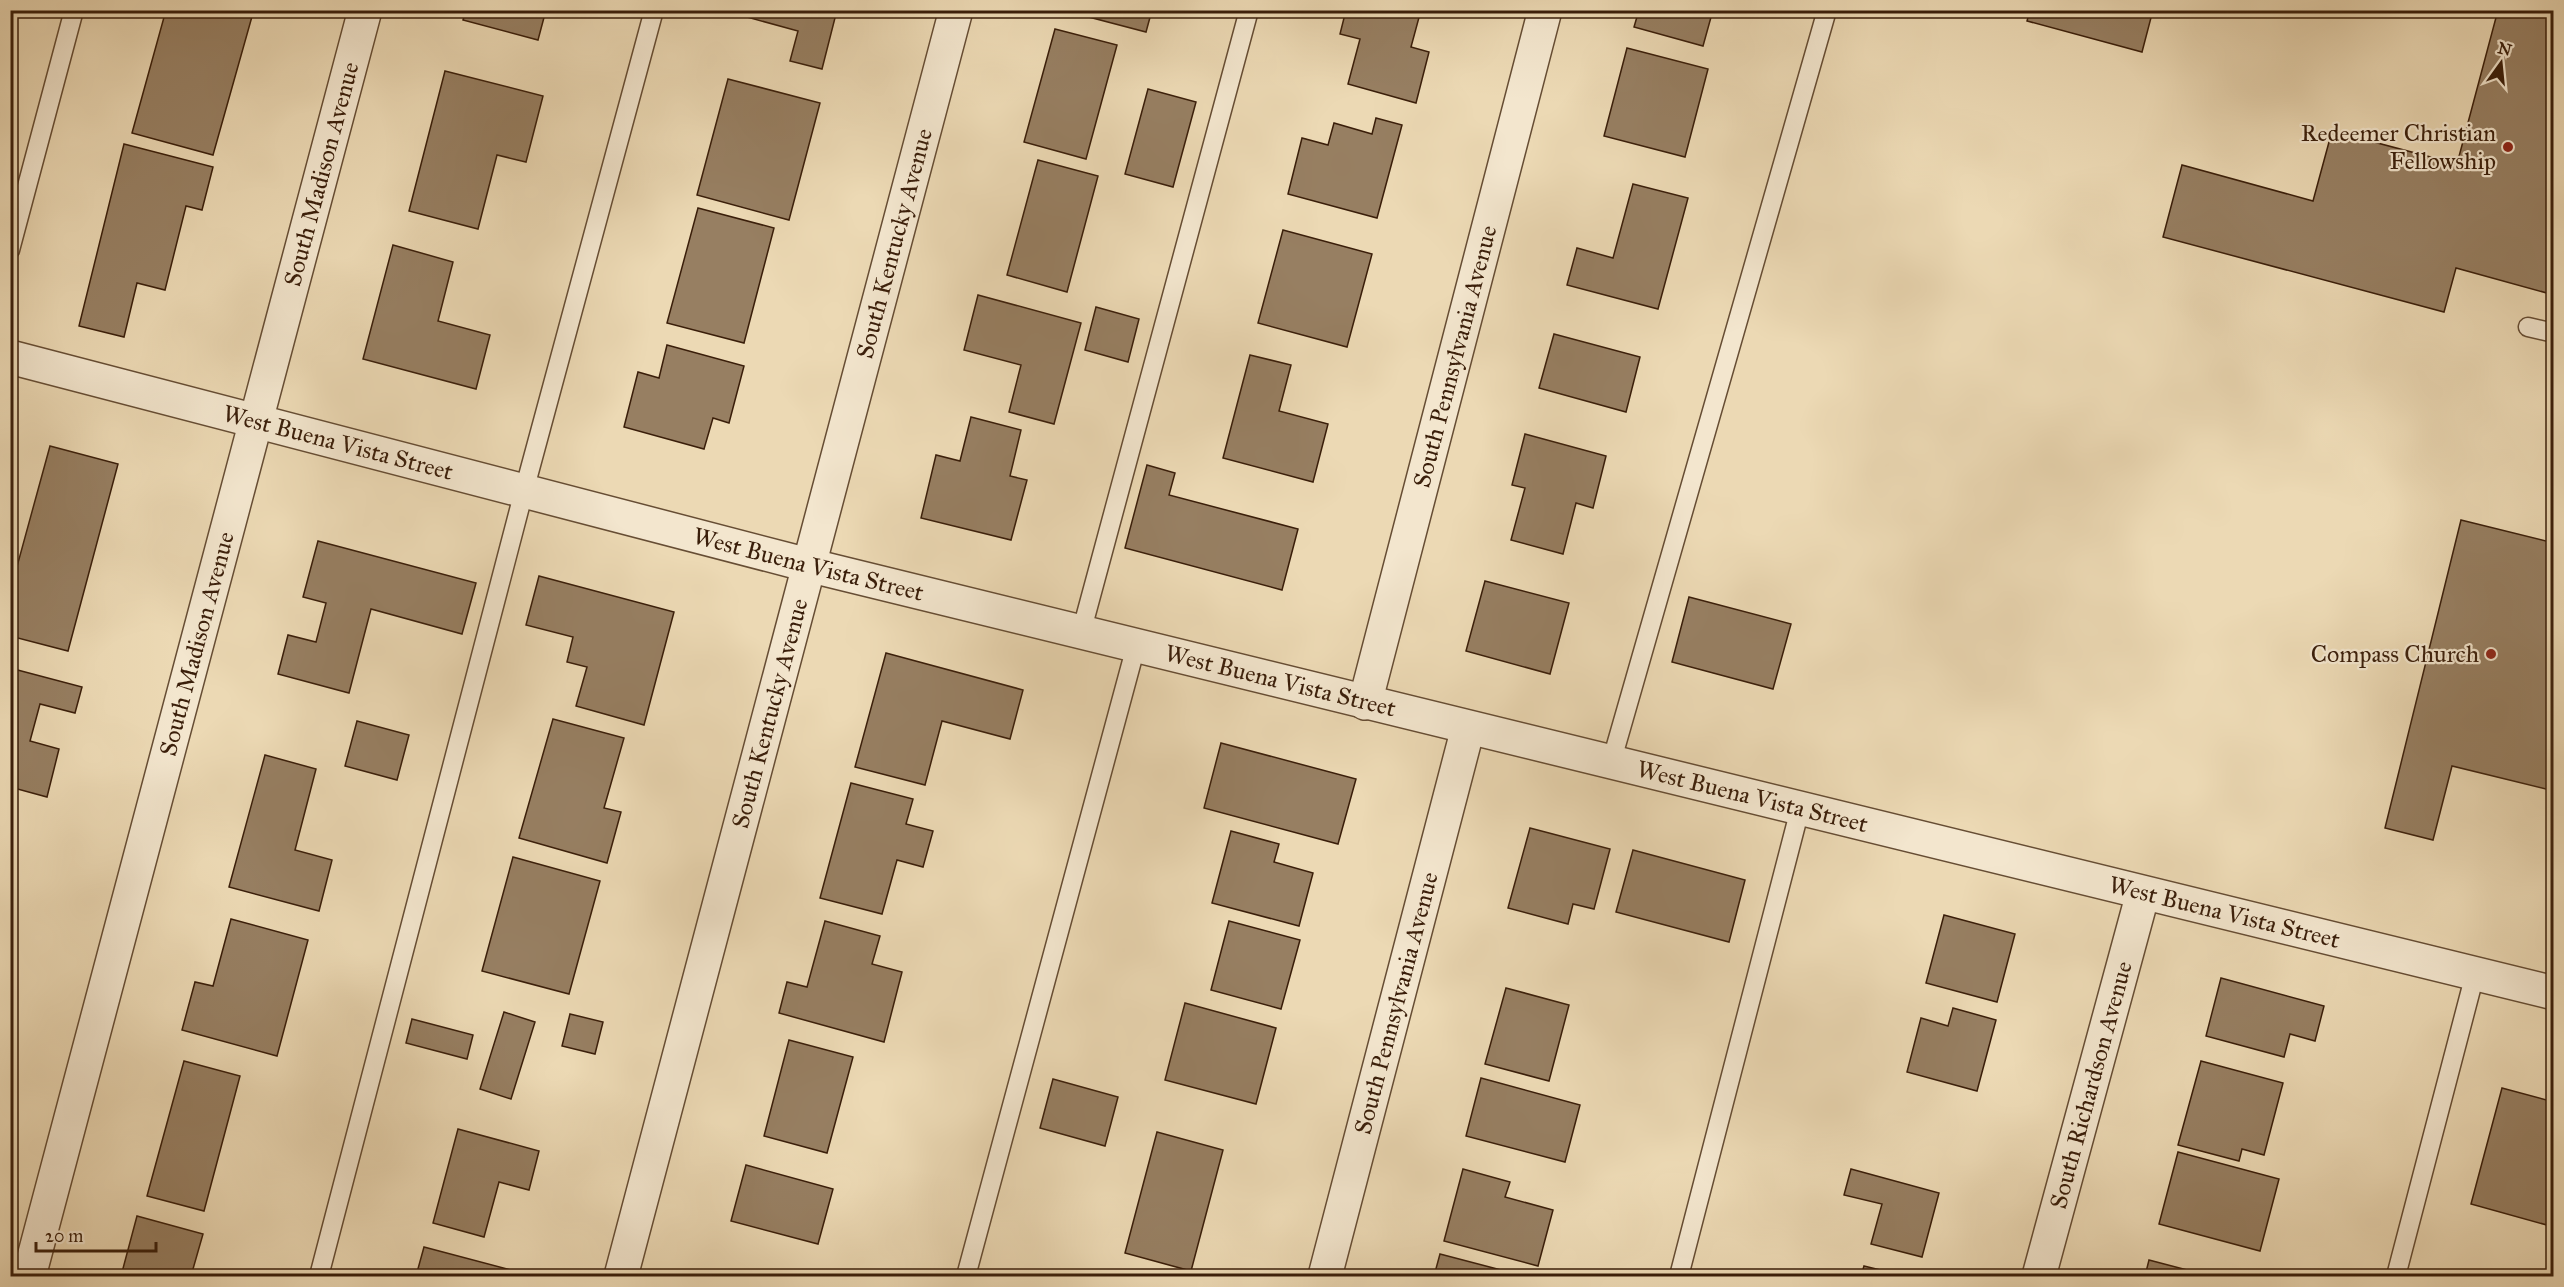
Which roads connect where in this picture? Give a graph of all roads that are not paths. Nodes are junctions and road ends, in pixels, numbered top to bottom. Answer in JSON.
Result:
{"nodes":[{"id":1,"x":74,"y":10,"type":"edge"},
{"id":2,"x":365,"y":10,"type":"edge"},
{"id":3,"x":654,"y":10,"type":"edge"},
{"id":4,"x":956,"y":10,"type":"edge"},
{"id":5,"x":1250,"y":10,"type":"edge"},
{"id":6,"x":1545,"y":10,"type":"edge"},
{"id":7,"x":1827,"y":10,"type":"edge"},
{"id":8,"x":10,"y":250,"type":"edge"},
{"id":9,"x":2528,"y":327,"type":"dead end"},
{"id":10,"x":2553,"y":333,"type":"edge"},
{"id":11,"x":10,"y":357,"type":"edge"},
{"id":12,"x":255,"y":421,"type":"junction"},
{"id":13,"x":524,"y":491,"type":"junction"},
{"id":14,"x":808,"y":565,"type":"junction"},
{"id":15,"x":1081,"y":633,"type":"junction"},
{"id":16,"x":1136,"y":646,"type":"junction"},
{"id":17,"x":1365,"y":703,"type":"junction"},
{"id":18,"x":1468,"y":728,"type":"junction"},
{"id":19,"x":1611,"y":763,"type":"junction"},
{"id":20,"x":1800,"y":809,"type":"junction"},
{"id":21,"x":2143,"y":893,"type":"junction"},
{"id":22,"x":2475,"y":974,"type":"junction"},
{"id":23,"x":2553,"y":993,"type":"edge"},
{"id":24,"x":29,"y":1276,"type":"edge"},
{"id":25,"x":319,"y":1276,"type":"edge"},
{"id":26,"x":621,"y":1276,"type":"edge"},
{"id":27,"x":966,"y":1276,"type":"edge"},
{"id":28,"x":1325,"y":1276,"type":"edge"},
{"id":29,"x":1679,"y":1276,"type":"edge"},
{"id":30,"x":2039,"y":1276,"type":"edge"},
{"id":31,"x":2396,"y":1276,"type":"edge"}],
"edges":[{"from":1,"to":8,"type":"lane"},
{"from":2,"to":12,"type":"street","name":"South Madison Avenue"},
{"from":3,"to":13,"type":"lane"},
{"from":4,"to":14,"type":"street","name":"South Kentucky Avenue"},
{"from":5,"to":15,"type":"lane"},
{"from":6,"to":17,"type":"street","name":"South Pennsylvania Avenue"},
{"from":7,"to":19,"type":"lane"},
{"from":9,"to":10,"type":"lane"},
{"from":11,"to":12,"type":"street","name":"West Buena Vista Street"},
{"from":12,"to":13,"type":"street","name":"West Buena Vista Street"},
{"from":12,"to":24,"type":"street","name":"South Madison Avenue"},
{"from":13,"to":14,"type":"street","name":"West Buena Vista Street"},
{"from":13,"to":25,"type":"lane"},
{"from":14,"to":15,"type":"street","name":"West Buena Vista Street"},
{"from":14,"to":26,"type":"street","name":"South Kentucky Avenue"},
{"from":15,"to":16,"type":"street","name":"West Buena Vista Street"},
{"from":16,"to":17,"type":"street","name":"West Buena Vista Street"},
{"from":16,"to":27,"type":"lane"},
{"from":17,"to":18,"type":"street","name":"West Buena Vista Street"},
{"from":18,"to":19,"type":"street","name":"West Buena Vista Street"},
{"from":18,"to":28,"type":"street","name":"South Pennsylvania Avenue"},
{"from":19,"to":20,"type":"street","name":"West Buena Vista Street"},
{"from":20,"to":21,"type":"street","name":"West Buena Vista Street"},
{"from":20,"to":29,"type":"lane"},
{"from":21,"to":22,"type":"street","name":"West Buena Vista Street"},
{"from":21,"to":30,"type":"street","name":"South Richardson Avenue"},
{"from":22,"to":23,"type":"street","name":"West Buena Vista Street"},
{"from":22,"to":31,"type":"lane"}]}
